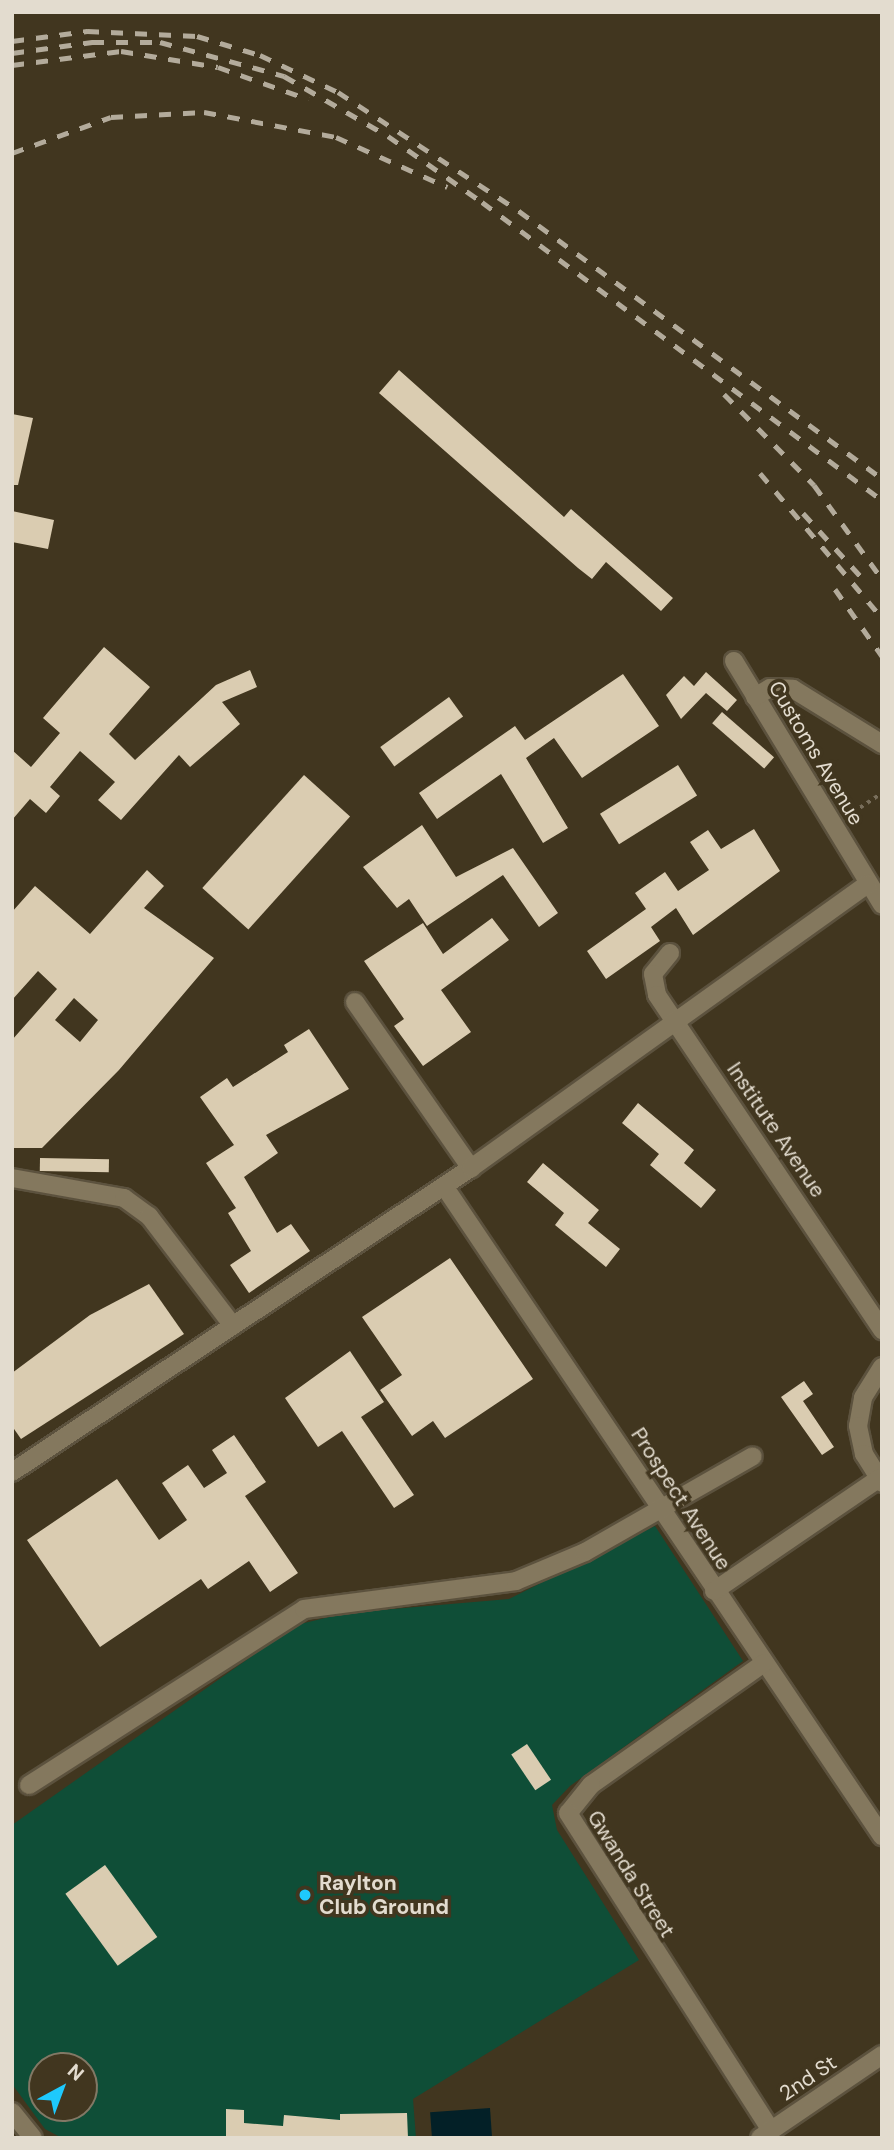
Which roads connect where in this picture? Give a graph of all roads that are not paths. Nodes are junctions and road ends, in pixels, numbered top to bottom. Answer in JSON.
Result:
{"nodes":[{"id":1,"x":734,"y":661,"type":"dead end"},
{"id":2,"x":755,"y":697,"type":"junction"},
{"id":3,"x":882,"y":744,"type":"edge"},
{"id":4,"x":868,"y":884,"type":"junction"},
{"id":5,"x":882,"y":904,"type":"edge"},
{"id":6,"x":670,"y":953,"type":"dead end"},
{"id":7,"x":355,"y":1002,"type":"dead end"},
{"id":8,"x":677,"y":1023,"type":"junction"},
{"id":9,"x":471,"y":1168,"type":"junction"},
{"id":10,"x":12,"y":1178,"type":"edge"},
{"id":11,"x":444,"y":1186,"type":"junction"},
{"id":12,"x":233,"y":1326,"type":"junction"},
{"id":13,"x":882,"y":1330,"type":"edge"},
{"id":14,"x":882,"y":1367,"type":"edge"},
{"id":15,"x":753,"y":1457,"type":"dead end"},
{"id":16,"x":12,"y":1472,"type":"edge"},
{"id":17,"x":880,"y":1481,"type":"edge"},
{"id":18,"x":662,"y":1510,"type":"junction"},
{"id":19,"x":714,"y":1591,"type":"junction"},
{"id":20,"x":764,"y":1663,"type":"junction"},
{"id":21,"x":29,"y":1785,"type":"dead end"},
{"id":22,"x":882,"y":1836,"type":"edge"},
{"id":23,"x":882,"y":2055,"type":"edge"},
{"id":24,"x":12,"y":2112,"type":"edge"},
{"id":25,"x":30,"y":2134,"type":"edge"},
{"id":26,"x":765,"y":2134,"type":"edge"}],
"edges":[{"from":1,"to":2,"type":"street","name":"Customs Avenue"},
{"from":2,"to":3,"type":"street"},
{"from":2,"to":4,"type":"street","name":"Customs Avenue"},
{"from":4,"to":5,"type":"street","name":"Customs Avenue"},
{"from":4,"to":8,"type":"street"},
{"from":6,"to":8,"type":"street","name":"Institute Avenue"},
{"from":7,"to":9,"type":"street"},
{"from":8,"to":9,"type":"street"},
{"from":8,"to":13,"type":"street","name":"Institute Avenue"},
{"from":9,"to":11,"type":"street"},
{"from":10,"to":12,"type":"street"},
{"from":11,"to":12,"type":"street"},
{"from":11,"to":18,"type":"street","name":"Prospect Avenue"},
{"from":12,"to":16,"type":"street"},
{"from":14,"to":17,"type":"street"},
{"from":15,"to":18,"type":"street"},
{"from":17,"to":19,"type":"street"},
{"from":18,"to":19,"type":"street","name":"Prospect Avenue"},
{"from":18,"to":21,"type":"street"},
{"from":19,"to":20,"type":"street","name":"Prospect Avenue"},
{"from":20,"to":22,"type":"street","name":"Prospect Avenue"},
{"from":20,"to":26,"type":"street","name":"Gwanda Street"},
{"from":23,"to":26,"type":"street","name":"2nd St"},
{"from":24,"to":25,"type":"street"}]}
